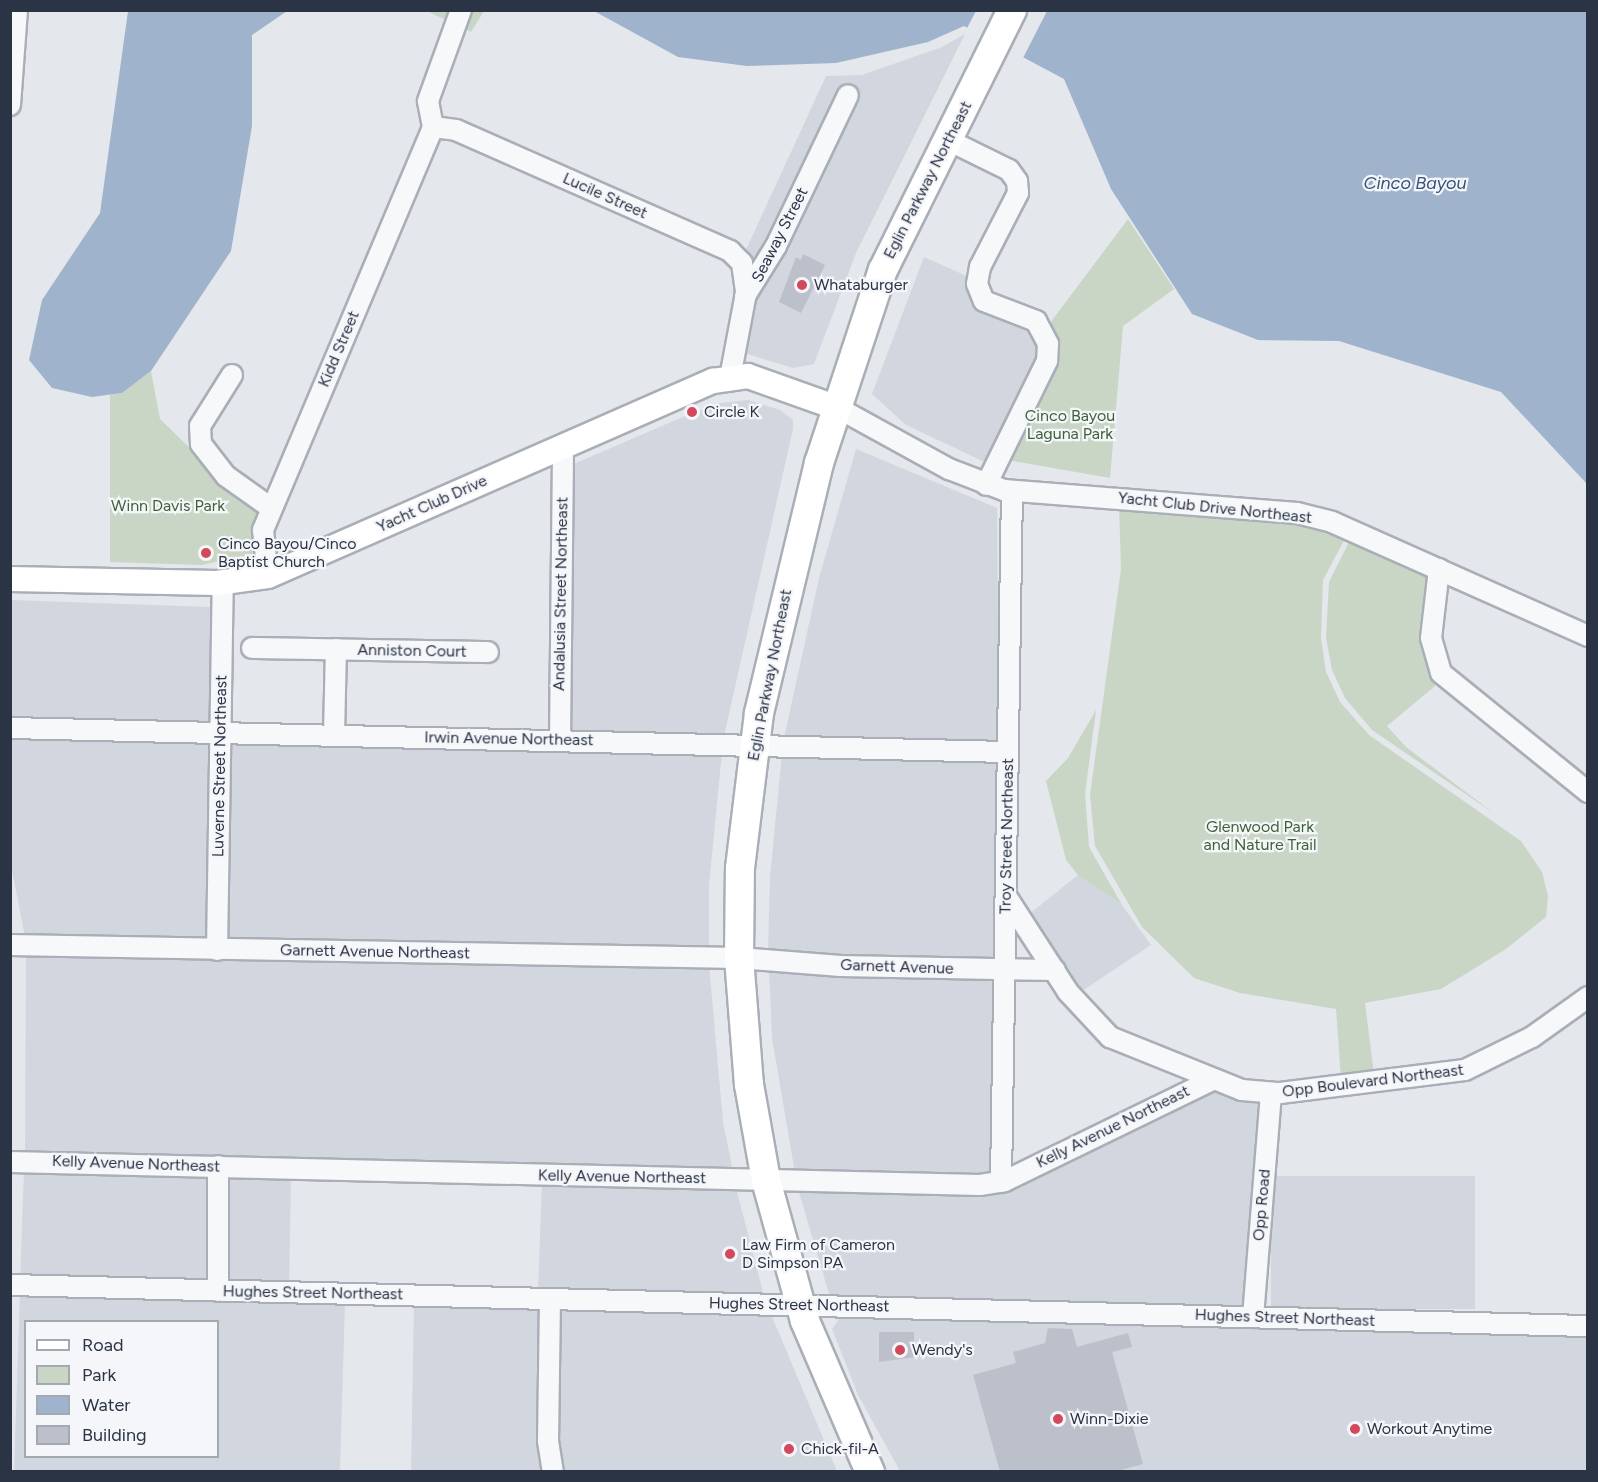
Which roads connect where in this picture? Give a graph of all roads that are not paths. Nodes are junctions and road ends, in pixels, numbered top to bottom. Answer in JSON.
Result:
{"nodes":[{"id":1,"x":17,"y":10,"type":"edge"},
{"id":2,"x":461,"y":10,"type":"edge"},
{"id":3,"x":1012,"y":10,"type":"edge"},
{"id":4,"x":848,"y":95,"type":"dead end"},
{"id":5,"x":10,"y":105,"type":"edge"},
{"id":6,"x":433,"y":127,"type":"junction"},
{"id":7,"x":948,"y":140,"type":"junction"},
{"id":8,"x":745,"y":296,"type":"junction"},
{"id":9,"x":232,"y":375,"type":"dead end"},
{"id":10,"x":730,"y":378,"type":"junction"},
{"id":11,"x":838,"y":408,"type":"junction"},
{"id":12,"x":563,"y":447,"type":"junction"},
{"id":13,"x":986,"y":485,"type":"junction"},
{"id":14,"x":1012,"y":491,"type":"junction"},
{"id":15,"x":264,"y":504,"type":"junction"},
{"id":16,"x":1439,"y":569,"type":"junction"},
{"id":17,"x":268,"y":576,"type":"junction"},
{"id":18,"x":10,"y":579,"type":"edge"},
{"id":19,"x":223,"y":582,"type":"junction"},
{"id":20,"x":1587,"y":636,"type":"edge"},
{"id":21,"x":252,"y":648,"type":"dead end"},
{"id":22,"x":336,"y":649,"type":"junction"},
{"id":23,"x":489,"y":652,"type":"dead end"},
{"id":24,"x":10,"y":728,"type":"edge"},
{"id":25,"x":220,"y":732,"type":"junction"},
{"id":26,"x":334,"y":735,"type":"junction"},
{"id":27,"x":560,"y":740,"type":"junction"},
{"id":28,"x":753,"y":745,"type":"junction"},
{"id":29,"x":1008,"y":752,"type":"junction"},
{"id":30,"x":1587,"y":792,"type":"edge"},
{"id":31,"x":1006,"y":896,"type":"junction"},
{"id":32,"x":10,"y":945,"type":"edge"},
{"id":33,"x":217,"y":950,"type":"junction"},
{"id":34,"x":739,"y":958,"type":"junction"},
{"id":35,"x":1005,"y":970,"type":"junction"},
{"id":36,"x":1055,"y":970,"type":"junction"},
{"id":37,"x":1587,"y":997,"type":"edge"},
{"id":38,"x":1209,"y":1081,"type":"junction"},
{"id":39,"x":1271,"y":1093,"type":"junction"},
{"id":40,"x":10,"y":1161,"type":"edge"},
{"id":41,"x":219,"y":1167,"type":"junction"},
{"id":42,"x":766,"y":1180,"type":"junction"},
{"id":43,"x":1001,"y":1182,"type":"junction"},
{"id":44,"x":10,"y":1285,"type":"edge"},
{"id":45,"x":218,"y":1291,"type":"junction"},
{"id":46,"x":550,"y":1299,"type":"junction"},
{"id":47,"x":800,"y":1305,"type":"junction"},
{"id":48,"x":1253,"y":1317,"type":"junction"},
{"id":49,"x":1587,"y":1326,"type":"edge"},
{"id":50,"x":553,"y":1472,"type":"edge"},
{"id":51,"x":870,"y":1472,"type":"edge"}],
"edges":[{"from":1,"to":5,"type":"street"},
{"from":2,"to":6,"type":"street"},
{"from":3,"to":7,"type":"highway","name":"Eglin Parkway Northeast"},
{"from":4,"to":8,"type":"street","name":"Seaway Street"},
{"from":6,"to":8,"type":"street","name":"Lucile Street"},
{"from":6,"to":15,"type":"street","name":"Kidd Street"},
{"from":7,"to":11,"type":"highway","name":"Eglin Parkway Northeast"},
{"from":7,"to":13,"type":"street"},
{"from":8,"to":10,"type":"street","name":"Seaway Street"},
{"from":9,"to":15,"type":"street"},
{"from":10,"to":11,"type":"main road","name":"Yacht Club Drive"},
{"from":10,"to":12,"type":"main road","name":"Yacht Club Drive"},
{"from":11,"to":13,"type":"street","name":"Yacht Club Drive Northeast"},
{"from":11,"to":28,"type":"highway","name":"Eglin Parkway Northeast"},
{"from":12,"to":17,"type":"main road","name":"Yacht Club Drive"},
{"from":12,"to":27,"type":"street","name":"Andalusia Street Northeast"},
{"from":13,"to":14,"type":"street","name":"Yacht Club Drive Northeast"},
{"from":14,"to":16,"type":"street","name":"Yacht Club Drive Northeast"},
{"from":14,"to":29,"type":"street","name":"Troy Street Northeast"},
{"from":15,"to":17,"type":"street","name":"Kidd Street"},
{"from":16,"to":20,"type":"street","name":"Yacht Club Drive Northeast"},
{"from":16,"to":30,"type":"street"},
{"from":17,"to":19,"type":"main road","name":"Yacht Club Drive"},
{"from":18,"to":19,"type":"main road","name":"Yacht Club Drive"},
{"from":19,"to":25,"type":"street","name":"Luverne Street Northeast"},
{"from":21,"to":22,"type":"street","name":"Anniston Court"},
{"from":22,"to":23,"type":"street","name":"Anniston Court"},
{"from":22,"to":26,"type":"street","name":"Anniston Court"},
{"from":24,"to":25,"type":"street","name":"Irwin Avenue Northeast"},
{"from":25,"to":26,"type":"street","name":"Irwin Avenue Northeast"},
{"from":25,"to":33,"type":"street","name":"Luverne Street Northeast"},
{"from":26,"to":27,"type":"street","name":"Irwin Avenue Northeast"},
{"from":27,"to":28,"type":"street","name":"Irwin Avenue Northeast"},
{"from":28,"to":29,"type":"street","name":"Irwin Avenue Northeast"},
{"from":28,"to":34,"type":"highway","name":"Eglin Parkway Northeast"},
{"from":29,"to":31,"type":"street","name":"Troy Street Northeast"},
{"from":31,"to":35,"type":"street","name":"Troy Street Northeast"},
{"from":31,"to":36,"type":"street","name":"Opp Boulevard Northeast"},
{"from":32,"to":33,"type":"street","name":"Garnett Avenue Northeast"},
{"from":33,"to":34,"type":"street","name":"Garnett Avenue Northeast"},
{"from":34,"to":35,"type":"street","name":"Garnett Avenue"},
{"from":34,"to":42,"type":"highway","name":"Eglin Parkway Northeast"},
{"from":35,"to":36,"type":"street","name":"Garnett Avenue"},
{"from":35,"to":43,"type":"street","name":"Troy Street Northeast"},
{"from":36,"to":38,"type":"street","name":"Opp Boulevard Northeast"},
{"from":37,"to":39,"type":"street","name":"Opp Boulevard Northeast"},
{"from":38,"to":39,"type":"street","name":"Opp Boulevard Northeast"},
{"from":38,"to":43,"type":"street","name":"Kelly Avenue Northeast"},
{"from":39,"to":48,"type":"street","name":"Opp Road"},
{"from":40,"to":41,"type":"street","name":"Kelly Avenue Northeast"},
{"from":41,"to":42,"type":"street","name":"Kelly Avenue Northeast"},
{"from":41,"to":45,"type":"street"},
{"from":42,"to":43,"type":"street","name":"Kelly Avenue Northeast"},
{"from":42,"to":47,"type":"highway","name":"Eglin Parkway Northeast"},
{"from":44,"to":45,"type":"street","name":"Hughes Street Northeast"},
{"from":45,"to":46,"type":"street","name":"Hughes Street Northeast"},
{"from":46,"to":47,"type":"street","name":"Hughes Street Northeast"},
{"from":46,"to":50,"type":"street"},
{"from":47,"to":48,"type":"street","name":"Hughes Street Northeast"},
{"from":47,"to":51,"type":"highway","name":"Eglin Parkway Northeast"},
{"from":48,"to":49,"type":"street","name":"Hughes Street Northeast"}]}
